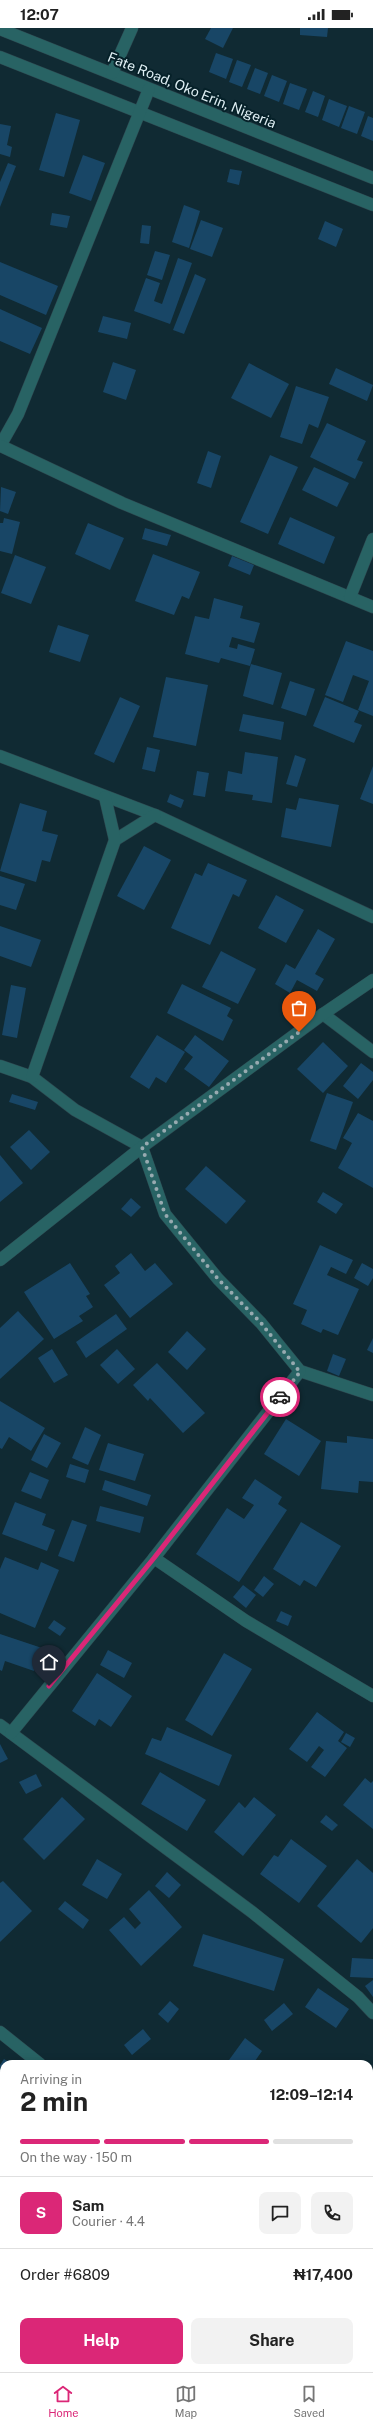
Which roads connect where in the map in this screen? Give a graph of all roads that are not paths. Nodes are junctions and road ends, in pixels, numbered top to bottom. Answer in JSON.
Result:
{"nodes":[{"id":1,"x":132,"y":28,"type":"edge"},
{"id":2,"x":0,"y":29,"type":"edge"},
{"id":3,"x":0,"y":56,"type":"edge"},
{"id":4,"x":112,"y":73,"type":"junction"},
{"id":5,"x":149,"y":89,"type":"junction"},
{"id":6,"x":139,"y":111,"type":"junction"},
{"id":7,"x":373,"y":178,"type":"edge"},
{"id":8,"x":373,"y":205,"type":"edge"},
{"id":9,"x":1,"y":446,"type":"edge"},
{"id":10,"x":373,"y":539,"type":"edge"},
{"id":11,"x":350,"y":597,"type":"junction"},
{"id":12,"x":373,"y":606,"type":"edge"},
{"id":13,"x":0,"y":756,"type":"edge"},
{"id":14,"x":105,"y":797,"type":"junction"},
{"id":15,"x":155,"y":815,"type":"junction"},
{"id":16,"x":116,"y":840,"type":"junction"},
{"id":17,"x":373,"y":917,"type":"edge"},
{"id":18,"x":373,"y":980,"type":"edge"},
{"id":19,"x":323,"y":1014,"type":"junction"},
{"id":20,"x":373,"y":1052,"type":"edge"},
{"id":21,"x":0,"y":1066,"type":"edge"},
{"id":22,"x":32,"y":1077,"type":"junction"},
{"id":23,"x":142,"y":1147,"type":"junction"},
{"id":24,"x":0,"y":1260,"type":"edge"},
{"id":25,"x":300,"y":1372,"type":"junction"},
{"id":26,"x":373,"y":1396,"type":"edge"},
{"id":27,"x":154,"y":1558,"type":"junction"},
{"id":28,"x":373,"y":1696,"type":"edge"},
{"id":29,"x":0,"y":1725,"type":"edge"},
{"id":30,"x":12,"y":1733,"type":"junction"},
{"id":31,"x":373,"y":2013,"type":"edge"},
{"id":32,"x":0,"y":2032,"type":"edge"},
{"id":33,"x":35,"y":2060,"type":"edge"}],
"edges":[{"from":1,"to":4,"type":"street"},
{"from":2,"to":4,"type":"street","name":"Fate Road, Oko Erin, Nigeria"},
{"from":3,"to":6,"type":"street"},
{"from":4,"to":5,"type":"street","name":"Fate Road, Oko Erin, Nigeria"},
{"from":5,"to":6,"type":"street"},
{"from":5,"to":7,"type":"street","name":"Fate Road, Oko Erin, Nigeria"},
{"from":6,"to":8,"type":"street"},
{"from":6,"to":9,"type":"street"},
{"from":9,"to":11,"type":"street"},
{"from":10,"to":11,"type":"street"},
{"from":11,"to":12,"type":"street"},
{"from":13,"to":14,"type":"street"},
{"from":14,"to":15,"type":"street"},
{"from":14,"to":16,"type":"street"},
{"from":15,"to":16,"type":"street"},
{"from":15,"to":17,"type":"street"},
{"from":16,"to":22,"type":"street"},
{"from":18,"to":19,"type":"street"},
{"from":19,"to":20,"type":"street"},
{"from":19,"to":23,"type":"street"},
{"from":21,"to":22,"type":"street"},
{"from":22,"to":23,"type":"street"},
{"from":23,"to":24,"type":"street"},
{"from":23,"to":25,"type":"street"},
{"from":25,"to":26,"type":"street"},
{"from":25,"to":27,"type":"street"},
{"from":27,"to":28,"type":"street"},
{"from":27,"to":30,"type":"street"},
{"from":29,"to":30,"type":"street"},
{"from":30,"to":31,"type":"street"},
{"from":32,"to":33,"type":"street"}]}
